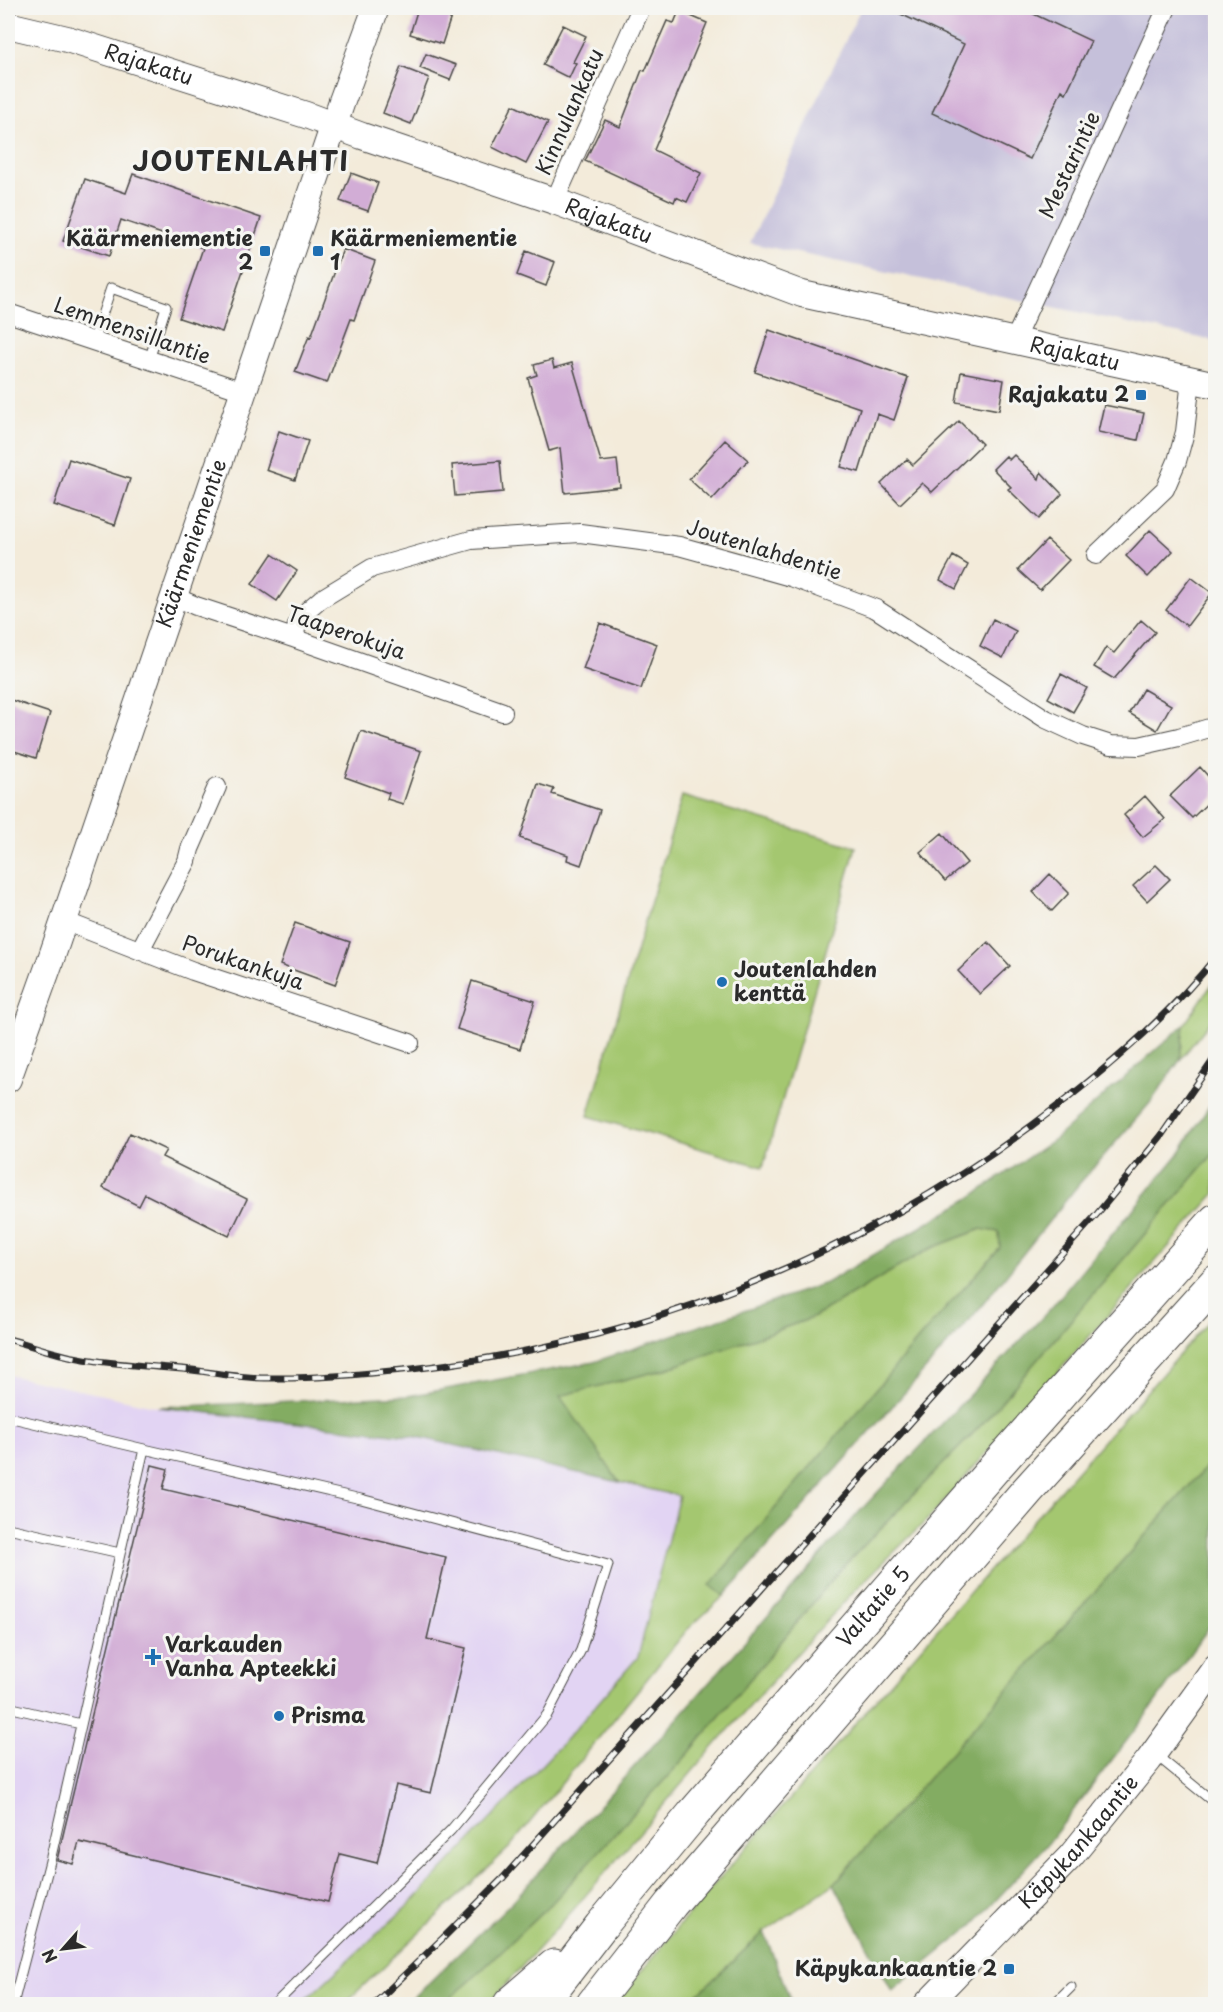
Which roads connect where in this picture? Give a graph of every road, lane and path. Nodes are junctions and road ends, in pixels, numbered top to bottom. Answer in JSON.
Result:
{"nodes":[{"id":1,"x":375,"y":8,"type":"edge"},
{"id":2,"x":641,"y":8,"type":"edge"},
{"id":3,"x":1167,"y":8,"type":"edge"},
{"id":4,"x":8,"y":25,"type":"edge"},
{"id":5,"x":334,"y":126,"type":"junction"},
{"id":6,"x":557,"y":202,"type":"junction"},
{"id":7,"x":8,"y":313,"type":"edge"},
{"id":8,"x":1014,"y":341,"type":"junction"},
{"id":9,"x":93,"y":342,"type":"junction"},
{"id":10,"x":149,"y":360,"type":"junction"},
{"id":11,"x":1203,"y":382,"type":"edge"},
{"id":12,"x":243,"y":391,"type":"junction"},
{"id":13,"x":1096,"y":555,"type":"dead end"},
{"id":14,"x":173,"y":596,"type":"junction"},
{"id":15,"x":292,"y":638,"type":"junction"},
{"id":16,"x":503,"y":712,"type":"dead end"},
{"id":17,"x":1215,"y":726,"type":"edge"},
{"id":18,"x":217,"y":787,"type":"dead end"},
{"id":19,"x":64,"y":921,"type":"junction"},
{"id":20,"x":140,"y":950,"type":"junction"},
{"id":21,"x":410,"y":1044,"type":"dead end"},
{"id":22,"x":8,"y":1079,"type":"edge"},
{"id":23,"x":1215,"y":1220,"type":"edge"},
{"id":24,"x":1215,"y":1282,"type":"edge"},
{"id":25,"x":8,"y":1417,"type":"edge"},
{"id":26,"x":144,"y":1449,"type":"junction"},
{"id":27,"x":8,"y":1528,"type":"edge"},
{"id":28,"x":120,"y":1553,"type":"junction"},
{"id":29,"x":1215,"y":1667,"type":"edge"},
{"id":30,"x":8,"y":1707,"type":"edge"},
{"id":31,"x":81,"y":1724,"type":"junction"},
{"id":32,"x":1154,"y":1754,"type":"junction"},
{"id":33,"x":1215,"y":1804,"type":"edge"},
{"id":34,"x":601,"y":1926,"type":"junction"},
{"id":35,"x":1071,"y":1987,"type":"dead end"},
{"id":36,"x":937,"y":2001,"type":"edge"},
{"id":37,"x":12,"y":2003,"type":"edge"},
{"id":38,"x":275,"y":2004,"type":"edge"},
{"id":39,"x":510,"y":2004,"type":"edge"},
{"id":40,"x":541,"y":2004,"type":"edge"},
{"id":41,"x":593,"y":2004,"type":"edge"},
{"id":42,"x":1054,"y":2004,"type":"edge"}],
"edges":[{"from":1,"to":5,"type":"street","name":"Käärmeniementie"},
{"from":2,"to":6,"type":"street","name":"Kinnulankatu"},
{"from":3,"to":8,"type":"street","name":"Mestarintie"},
{"from":4,"to":5,"type":"street","name":"Rajakatu"},
{"from":5,"to":6,"type":"street","name":"Rajakatu"},
{"from":5,"to":12,"type":"street","name":"Käärmeniementie"},
{"from":6,"to":8,"type":"street","name":"Rajakatu"},
{"from":7,"to":9,"type":"street","name":"Lemmensillantie"},
{"from":8,"to":11,"type":"street","name":"Rajakatu"},
{"from":9,"to":10,"type":"street","name":"Lemmensillantie"},
{"from":9,"to":10,"type":"lane"},
{"from":10,"to":12,"type":"street","name":"Lemmensillantie"},
{"from":11,"to":13,"type":"street"},
{"from":12,"to":14,"type":"street","name":"Käärmeniementie"},
{"from":14,"to":15,"type":"street","name":"Taaperokuja"},
{"from":14,"to":19,"type":"street","name":"Käärmeniementie"},
{"from":15,"to":16,"type":"street","name":"Taaperokuja"},
{"from":15,"to":17,"type":"street","name":"Joutenlahdentie"},
{"from":18,"to":20,"type":"street"},
{"from":19,"to":20,"type":"street","name":"Porukankuja"},
{"from":19,"to":22,"type":"street","name":"Käärmeniementie"},
{"from":20,"to":21,"type":"street","name":"Porukankuja"},
{"from":23,"to":34,"type":"highway","name":"Valtatie 5"},
{"from":24,"to":41,"type":"highway","name":"Valtatie 5"},
{"from":25,"to":26,"type":"lane"},
{"from":26,"to":28,"type":"lane"},
{"from":26,"to":38,"type":"lane"},
{"from":27,"to":28,"type":"lane"},
{"from":28,"to":31,"type":"lane"},
{"from":29,"to":32,"type":"street","name":"Käpykankaantie"},
{"from":30,"to":31,"type":"lane"},
{"from":31,"to":37,"type":"lane"},
{"from":32,"to":33,"type":"lane"},
{"from":32,"to":36,"type":"street","name":"Käpykankaantie"},
{"from":34,"to":39,"type":"highway"},
{"from":34,"to":40,"type":"highway","name":"Valtatie 5"},
{"from":35,"to":42,"type":"lane"}]}
